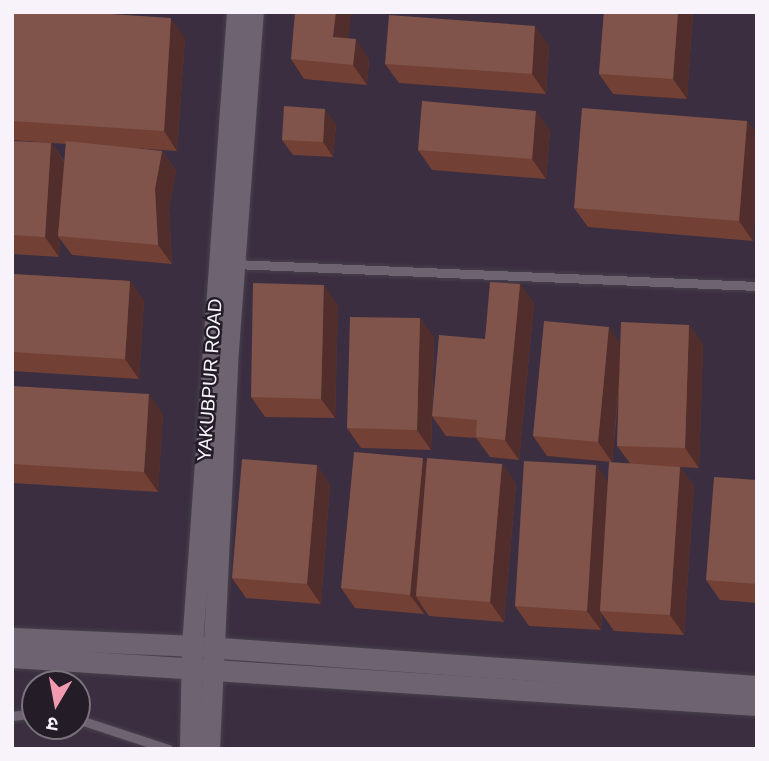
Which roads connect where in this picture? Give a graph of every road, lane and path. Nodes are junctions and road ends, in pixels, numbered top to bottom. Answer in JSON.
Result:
{"nodes":[{"id":1,"x":237,"y":12,"type":"edge"},
{"id":2,"x":253,"y":12,"type":"edge"},
{"id":3,"x":226,"y":264,"type":"junction"},
{"id":4,"x":757,"y":286,"type":"edge"},
{"id":5,"x":12,"y":638,"type":"edge"},
{"id":6,"x":202,"y":647,"type":"junction"},
{"id":7,"x":12,"y":657,"type":"edge"},
{"id":8,"x":201,"y":672,"type":"junction"},
{"id":9,"x":757,"y":686,"type":"edge"},
{"id":10,"x":757,"y":705,"type":"edge"},
{"id":11,"x":91,"y":724,"type":"edge"},
{"id":12,"x":168,"y":749,"type":"edge"},
{"id":13,"x":190,"y":749,"type":"edge"},
{"id":14,"x":209,"y":749,"type":"edge"}],
"edges":[{"from":1,"to":3,"type":"street","name":"YAKUBPUR ROAD"},
{"from":2,"to":3,"type":"street","name":"YAKUBPUR ROAD"},
{"from":3,"to":4,"type":"lane"},
{"from":3,"to":6,"type":"street","name":"YAKUBPUR ROAD"},
{"from":5,"to":6,"type":"street"},
{"from":6,"to":8,"type":"street","name":"YAKUBPUR ROAD"},
{"from":6,"to":9,"type":"street"},
{"from":7,"to":8,"type":"street"},
{"from":8,"to":10,"type":"street"},
{"from":8,"to":13,"type":"street","name":"YAKUBPUR ROAD"},
{"from":8,"to":14,"type":"street","name":"YAKUBPUR ROAD"},
{"from":11,"to":12,"type":"lane"}]}
